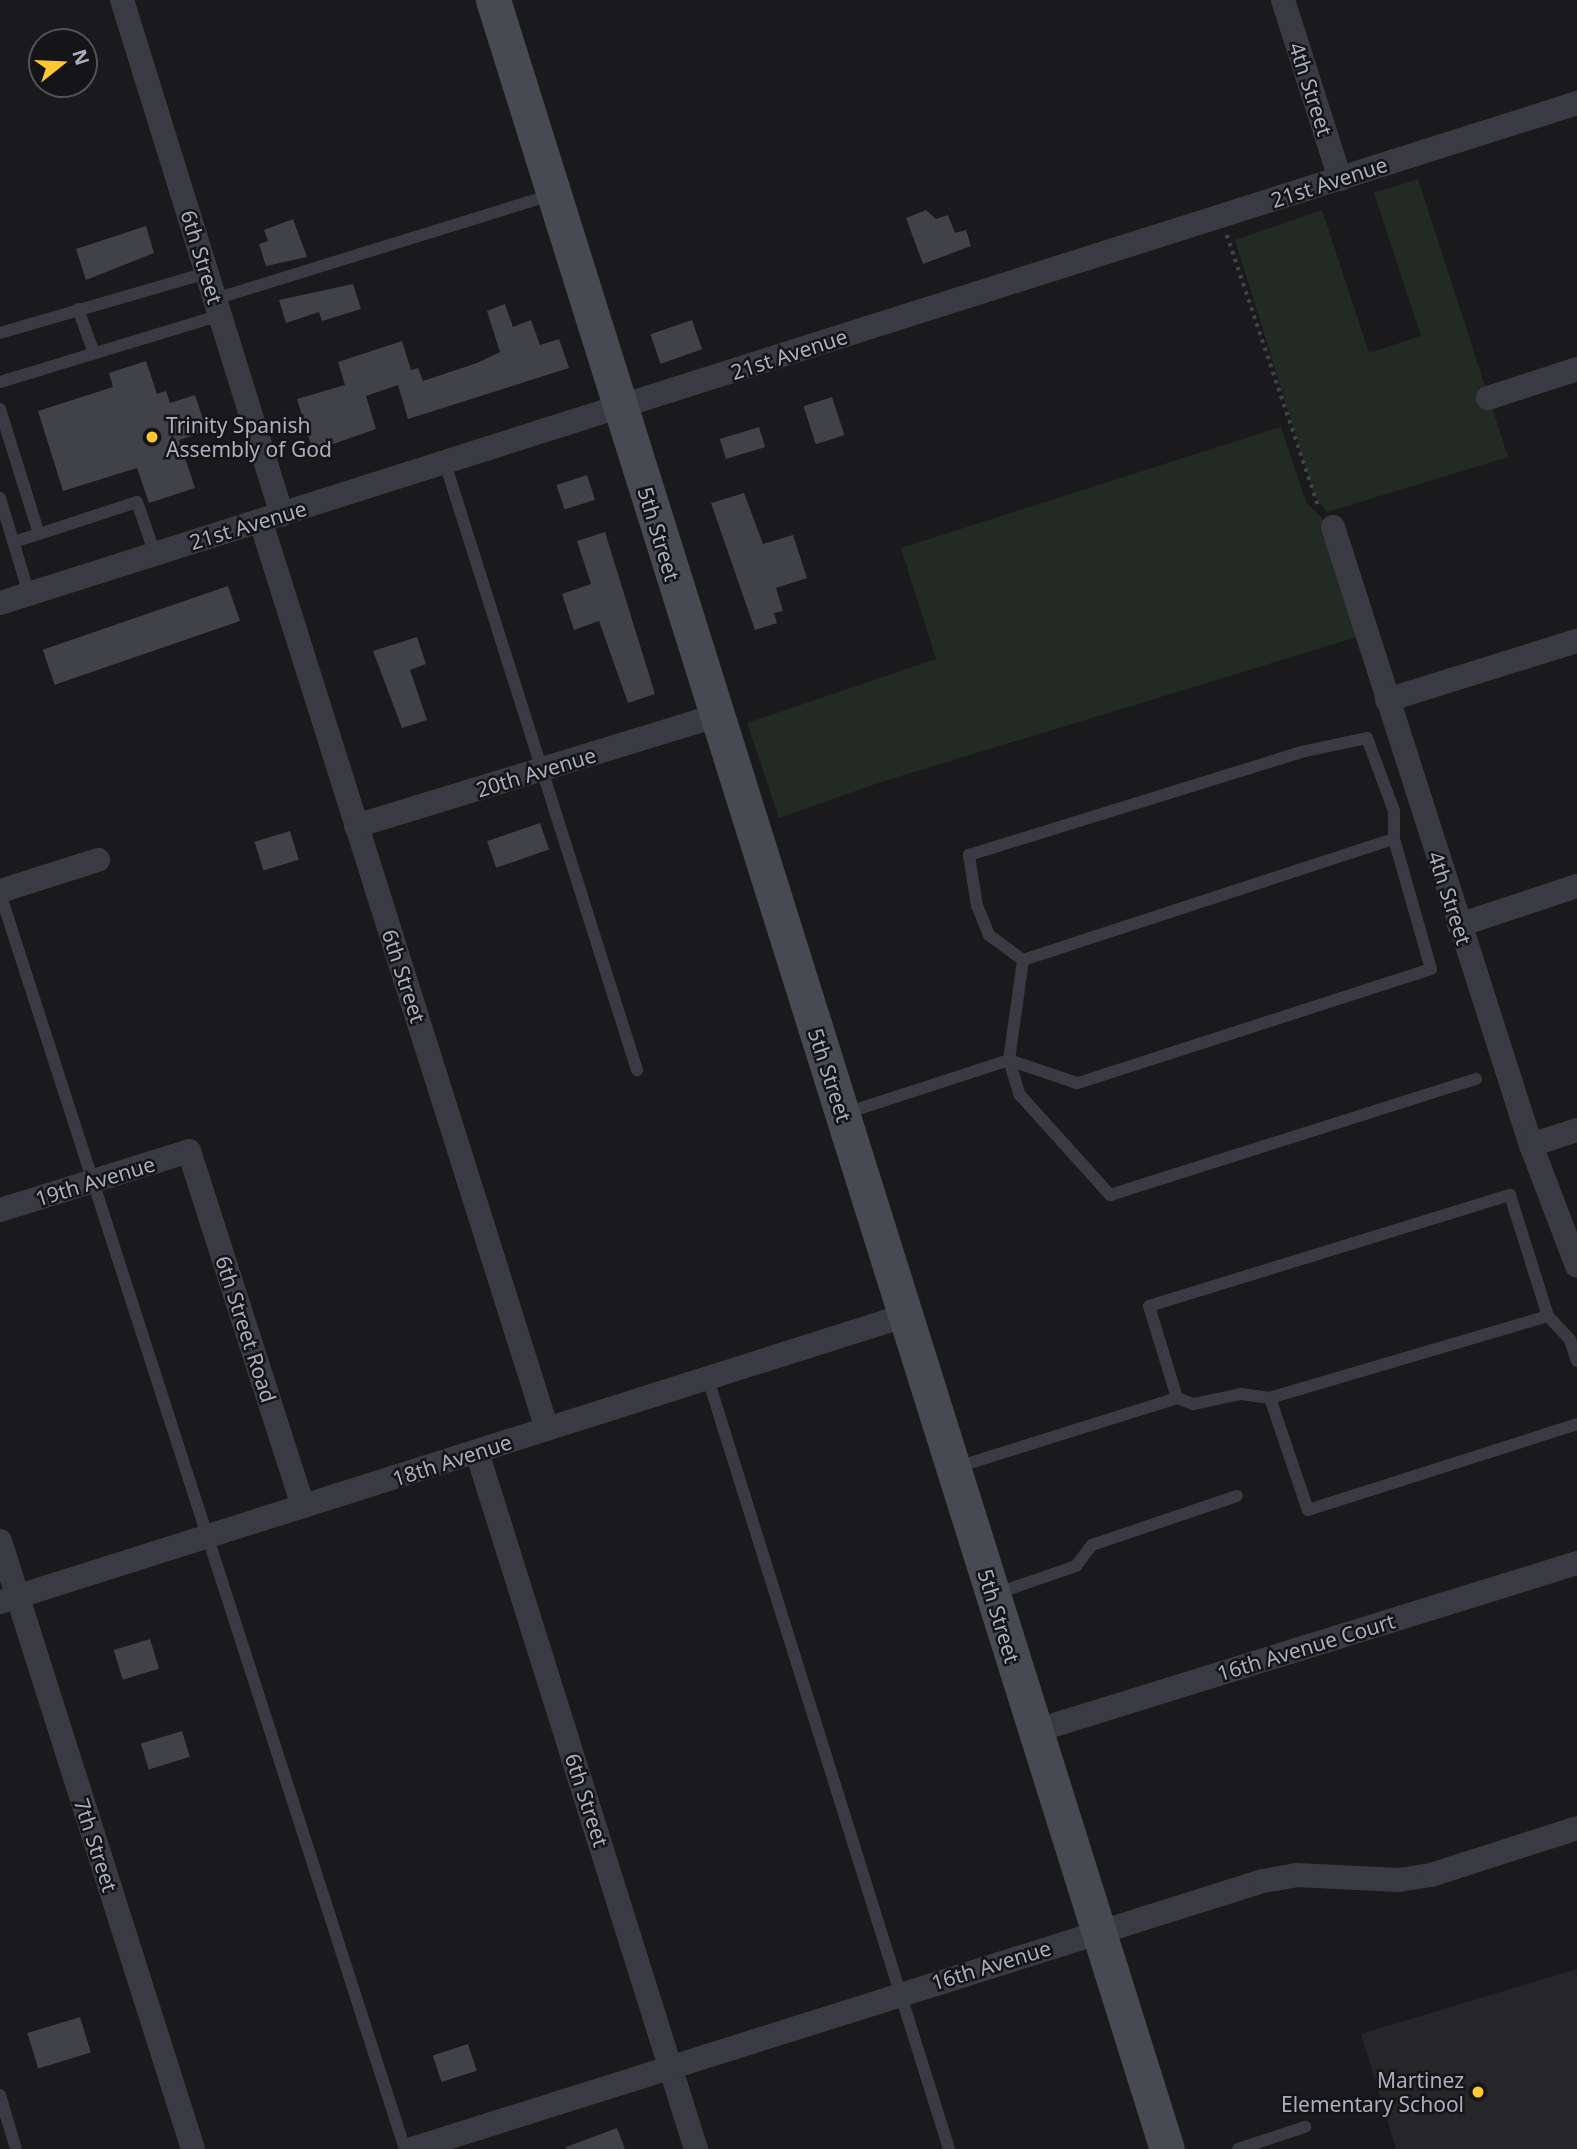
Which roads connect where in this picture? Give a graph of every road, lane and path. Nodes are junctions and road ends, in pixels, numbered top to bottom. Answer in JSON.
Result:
{"nodes":[{"id":1,"x":122,"y":0,"type":"edge"},
{"id":2,"x":493,"y":0,"type":"edge"},
{"id":3,"x":1283,"y":0,"type":"edge"},
{"id":4,"x":1577,"y":103,"type":"edge"},
{"id":5,"x":1340,"y":179,"type":"junction"},
{"id":6,"x":554,"y":194,"type":"junction"},
{"id":7,"x":1227,"y":234,"type":"dead end"},
{"id":8,"x":207,"y":273,"type":"junction"},
{"id":9,"x":217,"y":307,"type":"junction"},
{"id":10,"x":78,"y":309,"type":"junction"},
{"id":11,"x":0,"y":333,"type":"edge"},
{"id":12,"x":94,"y":353,"type":"junction"},
{"id":13,"x":1577,"y":369,"type":"edge"},
{"id":14,"x":0,"y":382,"type":"edge"},
{"id":15,"x":1488,"y":398,"type":"dead end"},
{"id":16,"x":620,"y":407,"type":"junction"},
{"id":17,"x":0,"y":410,"type":"edge"},
{"id":18,"x":445,"y":463,"type":"junction"},
{"id":19,"x":0,"y":498,"type":"edge"},
{"id":20,"x":271,"y":518,"type":"junction"},
{"id":21,"x":1332,"y":527,"type":"joint"},
{"id":22,"x":39,"y":534,"type":"junction"},
{"id":23,"x":13,"y":542,"type":"junction"},
{"id":24,"x":155,"y":554,"type":"junction"},
{"id":25,"x":29,"y":593,"type":"junction"},
{"id":26,"x":0,"y":603,"type":"edge"},
{"id":27,"x":1577,"y":641,"type":"edge"},
{"id":28,"x":1387,"y":700,"type":"junction"},
{"id":29,"x":716,"y":716,"type":"junction"},
{"id":30,"x":542,"y":771,"type":"junction"},
{"id":31,"x":356,"y":826,"type":"junction"},
{"id":32,"x":1394,"y":839,"type":"junction"},
{"id":33,"x":98,"y":860,"type":"dead end"},
{"id":34,"x":1577,"y":886,"type":"edge"},
{"id":35,"x":0,"y":892,"type":"edge"},
{"id":36,"x":1459,"y":925,"type":"junction"},
{"id":37,"x":1023,"y":960,"type":"junction"},
{"id":38,"x":1009,"y":1060,"type":"junction"},
{"id":39,"x":637,"y":1070,"type":"dead end"},
{"id":40,"x":1476,"y":1079,"type":"dead end"},
{"id":41,"x":842,"y":1115,"type":"junction"},
{"id":42,"x":1577,"y":1130,"type":"edge"},
{"id":43,"x":1531,"y":1145,"type":"junction"},
{"id":44,"x":189,"y":1151,"type":"joint"},
{"id":45,"x":93,"y":1181,"type":"junction"},
{"id":46,"x":0,"y":1210,"type":"edge"},
{"id":47,"x":1577,"y":1266,"type":"edge"},
{"id":48,"x":904,"y":1316,"type":"junction"},
{"id":49,"x":1548,"y":1316,"type":"junction"},
{"id":50,"x":1577,"y":1361,"type":"edge"},
{"id":51,"x":708,"y":1379,"type":"junction"},
{"id":52,"x":1177,"y":1398,"type":"junction"},
{"id":53,"x":1270,"y":1398,"type":"junction"},
{"id":54,"x":1577,"y":1424,"type":"edge"},
{"id":55,"x":547,"y":1429,"type":"junction"},
{"id":56,"x":477,"y":1452,"type":"junction"},
{"id":57,"x":952,"y":1468,"type":"junction"},
{"id":58,"x":1237,"y":1496,"type":"dead end"},
{"id":59,"x":303,"y":1506,"type":"junction"},
{"id":60,"x":210,"y":1536,"type":"junction"},
{"id":61,"x":0,"y":1541,"type":"edge"},
{"id":62,"x":1577,"y":1563,"type":"edge"},
{"id":63,"x":993,"y":1594,"type":"junction"},
{"id":64,"x":9,"y":1599,"type":"edge"},
{"id":65,"x":1035,"y":1731,"type":"junction"},
{"id":66,"x":1577,"y":1828,"type":"edge"},
{"id":67,"x":1098,"y":1931,"type":"junction"},
{"id":68,"x":901,"y":1994,"type":"junction"},
{"id":69,"x":671,"y":2064,"type":"junction"},
{"id":70,"x":0,"y":2095,"type":"edge"},
{"id":71,"x":1305,"y":2127,"type":"dead end"},
{"id":72,"x":16,"y":2149,"type":"edge"},
{"id":73,"x":193,"y":2149,"type":"edge"},
{"id":74,"x":405,"y":2149,"type":"edge"},
{"id":75,"x":412,"y":2149,"type":"edge"},
{"id":76,"x":696,"y":2149,"type":"edge"},
{"id":77,"x":949,"y":2149,"type":"edge"},
{"id":78,"x":1167,"y":2149,"type":"edge"},
{"id":79,"x":1238,"y":2149,"type":"edge"}],
"edges":[{"from":1,"to":8,"type":"street","name":"6th Street"},
{"from":2,"to":6,"type":"main road","name":"5th Street"},
{"from":3,"to":5,"type":"street","name":"4th Street"},
{"from":4,"to":5,"type":"street","name":"21st Avenue"},
{"from":5,"to":16,"type":"street","name":"21st Avenue"},
{"from":6,"to":9,"type":"lane"},
{"from":6,"to":16,"type":"main road","name":"5th Street"},
{"from":7,"to":21,"type":"path"},
{"from":8,"to":9,"type":"street","name":"6th Street"},
{"from":8,"to":10,"type":"lane"},
{"from":9,"to":12,"type":"lane"},
{"from":9,"to":20,"type":"street","name":"6th Street"},
{"from":10,"to":11,"type":"lane"},
{"from":10,"to":12,"type":"lane"},
{"from":12,"to":14,"type":"lane"},
{"from":13,"to":15,"type":"street"},
{"from":16,"to":18,"type":"street","name":"21st Avenue"},
{"from":16,"to":29,"type":"main road","name":"5th Street"},
{"from":17,"to":22,"type":"lane"},
{"from":18,"to":20,"type":"street","name":"21st Avenue"},
{"from":18,"to":30,"type":"lane"},
{"from":19,"to":23,"type":"lane"},
{"from":20,"to":24,"type":"street","name":"21st Avenue"},
{"from":20,"to":31,"type":"street","name":"6th Street"},
{"from":21,"to":28,"type":"street","name":"4th Street"},
{"from":22,"to":23,"type":"lane"},
{"from":22,"to":24,"type":"lane"},
{"from":23,"to":25,"type":"lane"},
{"from":24,"to":25,"type":"street","name":"21st Avenue"},
{"from":25,"to":26,"type":"street","name":"21st Avenue"},
{"from":27,"to":28,"type":"street"},
{"from":28,"to":36,"type":"street","name":"4th Street"},
{"from":29,"to":30,"type":"street","name":"20th Avenue"},
{"from":29,"to":41,"type":"main road","name":"5th Street"},
{"from":30,"to":31,"type":"street","name":"20th Avenue"},
{"from":30,"to":39,"type":"lane"},
{"from":31,"to":55,"type":"street","name":"6th Street"},
{"from":32,"to":37,"type":"lane"},
{"from":32,"to":37,"type":"lane"},
{"from":32,"to":38,"type":"lane"},
{"from":33,"to":35,"type":"street"},
{"from":34,"to":36,"type":"street"},
{"from":35,"to":45,"type":"lane"},
{"from":36,"to":43,"type":"street","name":"4th Street"},
{"from":37,"to":38,"type":"lane"},
{"from":38,"to":40,"type":"lane"},
{"from":38,"to":41,"type":"lane"},
{"from":41,"to":48,"type":"main road","name":"5th Street"},
{"from":42,"to":43,"type":"street"},
{"from":43,"to":47,"type":"street","name":"4th Street"},
{"from":44,"to":45,"type":"street","name":"19th Avenue"},
{"from":44,"to":59,"type":"street","name":"6th Street Road"},
{"from":45,"to":46,"type":"street","name":"19th Avenue"},
{"from":45,"to":60,"type":"lane"},
{"from":48,"to":51,"type":"street","name":"18th Avenue"},
{"from":48,"to":57,"type":"main road","name":"5th Street"},
{"from":49,"to":50,"type":"lane"},
{"from":49,"to":52,"type":"lane"},
{"from":49,"to":53,"type":"lane"},
{"from":51,"to":55,"type":"street","name":"18th Avenue"},
{"from":51,"to":68,"type":"lane"},
{"from":52,"to":53,"type":"lane"},
{"from":52,"to":57,"type":"lane"},
{"from":53,"to":54,"type":"lane"},
{"from":55,"to":56,"type":"street","name":"18th Avenue"},
{"from":56,"to":59,"type":"street","name":"18th Avenue"},
{"from":56,"to":69,"type":"street","name":"6th Street"},
{"from":57,"to":63,"type":"main road","name":"5th Street"},
{"from":58,"to":63,"type":"lane"},
{"from":59,"to":60,"type":"street","name":"18th Avenue"},
{"from":60,"to":64,"type":"street","name":"18th Avenue"},
{"from":60,"to":74,"type":"lane"},
{"from":61,"to":64,"type":"street","name":"7th Street"},
{"from":62,"to":65,"type":"street","name":"16th Avenue Court"},
{"from":63,"to":65,"type":"main road","name":"5th Street"},
{"from":64,"to":73,"type":"street","name":"7th Street"},
{"from":65,"to":67,"type":"main road","name":"5th Street"},
{"from":66,"to":67,"type":"street","name":"16th Avenue"},
{"from":67,"to":68,"type":"street","name":"16th Avenue"},
{"from":67,"to":78,"type":"main road","name":"5th Street"},
{"from":68,"to":69,"type":"street","name":"16th Avenue"},
{"from":68,"to":77,"type":"lane"},
{"from":69,"to":75,"type":"street","name":"16th Avenue"},
{"from":69,"to":76,"type":"street","name":"6th Street"},
{"from":70,"to":72,"type":"lane"},
{"from":71,"to":79,"type":"lane"}]}
